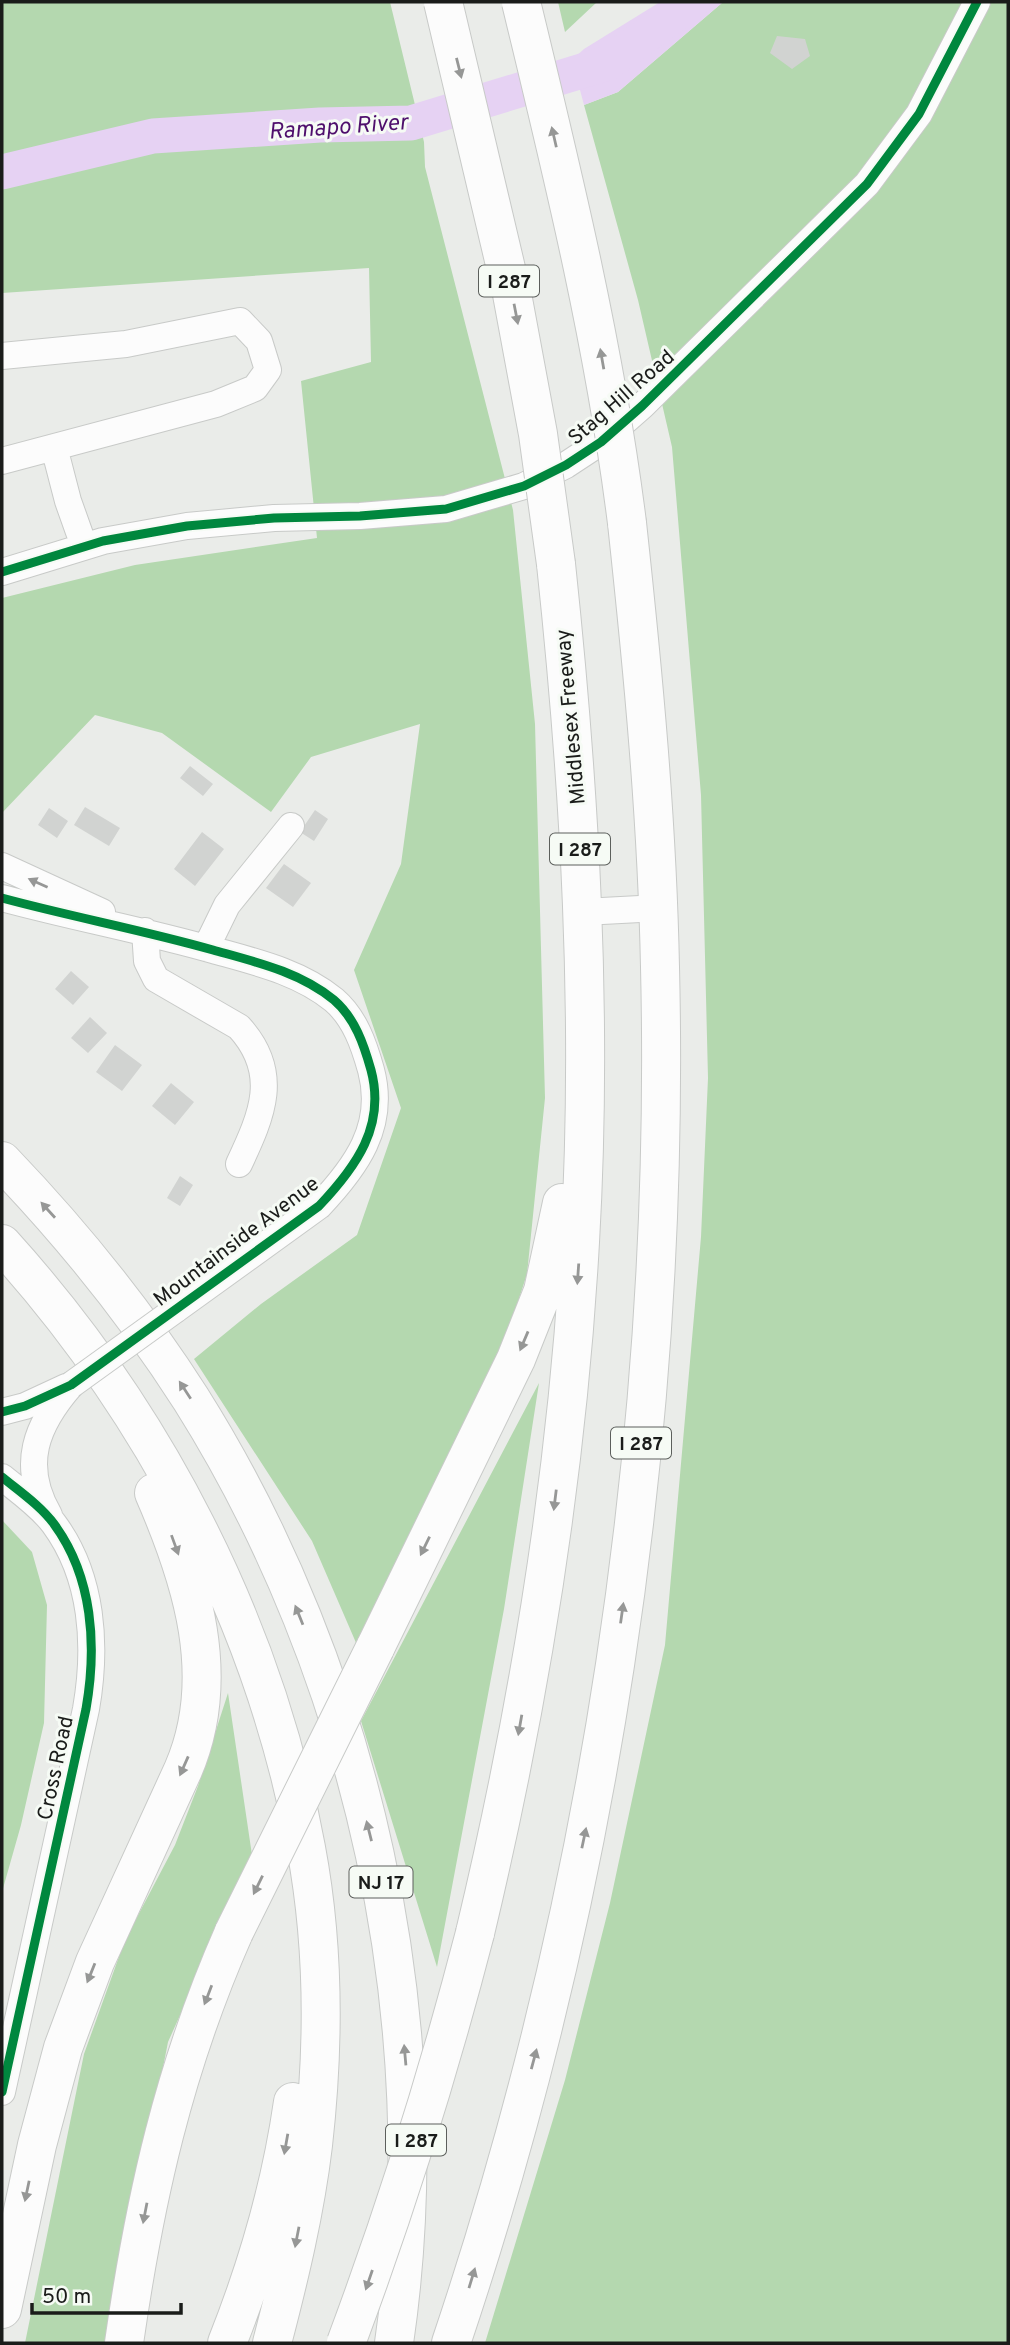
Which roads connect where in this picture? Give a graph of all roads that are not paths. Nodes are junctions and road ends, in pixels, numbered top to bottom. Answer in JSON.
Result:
{"nodes":[{"id":1,"x":443,"y":2,"type":"edge"},
{"id":2,"x":522,"y":2,"type":"edge"},
{"id":3,"x":977,"y":2,"type":"edge"},
{"id":4,"x":2,"y":356,"type":"edge"},
{"id":5,"x":54,"y":447,"type":"junction"},
{"id":6,"x":2,"y":461,"type":"edge"},
{"id":7,"x":84,"y":546,"type":"junction"},
{"id":8,"x":2,"y":572,"type":"edge"},
{"id":9,"x":291,"y":826,"type":"dead end"},
{"id":10,"x":2,"y":866,"type":"edge"},
{"id":11,"x":2,"y":898,"type":"edge"},
{"id":12,"x":659,"y":908,"type":"junction"},
{"id":13,"x":583,"y":912,"type":"junction"},
{"id":14,"x":145,"y":931,"type":"junction"},
{"id":15,"x":206,"y":948,"type":"junction"},
{"id":16,"x":2,"y":1161,"type":"edge"},
{"id":17,"x":239,"y":1164,"type":"dead end"},
{"id":18,"x":2,"y":1244,"type":"edge"},
{"id":19,"x":2,"y":1255,"type":"edge"},
{"id":20,"x":33,"y":1279,"type":"junction"},
{"id":21,"x":71,"y":1329,"type":"junction"},
{"id":22,"x":71,"y":1385,"type":"junction"},
{"id":23,"x":2,"y":1412,"type":"edge"},
{"id":24,"x":2,"y":1477,"type":"edge"},
{"id":25,"x":53,"y":1522,"type":"junction"},
{"id":26,"x":264,"y":1687,"type":"junction"},
{"id":27,"x":8,"y":2032,"type":"edge"},
{"id":28,"x":4,"y":2075,"type":"edge"},
{"id":29,"x":2,"y":2309,"type":"edge"},
{"id":30,"x":124,"y":2343,"type":"edge"},
{"id":31,"x":227,"y":2343,"type":"edge"},
{"id":32,"x":272,"y":2343,"type":"edge"},
{"id":33,"x":346,"y":2343,"type":"edge"},
{"id":34,"x":394,"y":2343,"type":"edge"},
{"id":35,"x":451,"y":2343,"type":"edge"}],
"edges":[{"from":1,"to":13,"type":"highway","name":"Middlesex Freeway","number":"I 287","one_way":true,"bridge":true},
{"from":12,"to":2,"type":"highway","number":"I 287","one_way":true,"bridge":true},
{"from":3,"to":7,"type":"street","name":"Stag Hill Road"},
{"from":4,"to":5,"type":"street"},
{"from":5,"to":6,"type":"street"},
{"from":5,"to":7,"type":"street"},
{"from":7,"to":8,"type":"street","name":"Stag Hill Road"},
{"from":9,"to":15,"type":"street"},
{"from":14,"to":10,"type":"street","name":"Mountainside Avenue","one_way":true},
{"from":11,"to":14,"type":"street","name":"Mountainside Avenue"},
{"from":12,"to":13,"type":"street"},
{"from":35,"to":12,"type":"highway","number":"I 287","one_way":true},
{"from":13,"to":30,"type":"highway","one_way":true,"bridge":true},
{"from":13,"to":33,"type":"highway","number":"I 287","one_way":true,"bridge":true},
{"from":14,"to":15,"type":"street","name":"Mountainside Avenue"},
{"from":14,"to":17,"type":"street"},
{"from":15,"to":22,"type":"street","name":"Mountainside Avenue","bridge":true},
{"from":34,"to":16,"type":"highway","number":"NJ 17","one_way":true},
{"from":18,"to":20,"type":"highway"},
{"from":19,"to":20,"type":"highway"},
{"from":20,"to":21,"type":"highway"},
{"from":21,"to":26,"type":"highway"},
{"from":21,"to":29,"type":"highway","one_way":true},
{"from":22,"to":23,"type":"street","name":"Mountainside Avenue"},
{"from":22,"to":25,"type":"street","name":"Mountainside Avenue"},
{"from":24,"to":25,"type":"street","name":"Cross Road"},
{"from":25,"to":27,"type":"street","name":"Cross Road"},
{"from":26,"to":31,"type":"highway","one_way":true},
{"from":26,"to":32,"type":"highway","one_way":true},
{"from":27,"to":28,"type":"street","name":"Cross Road"}]}
